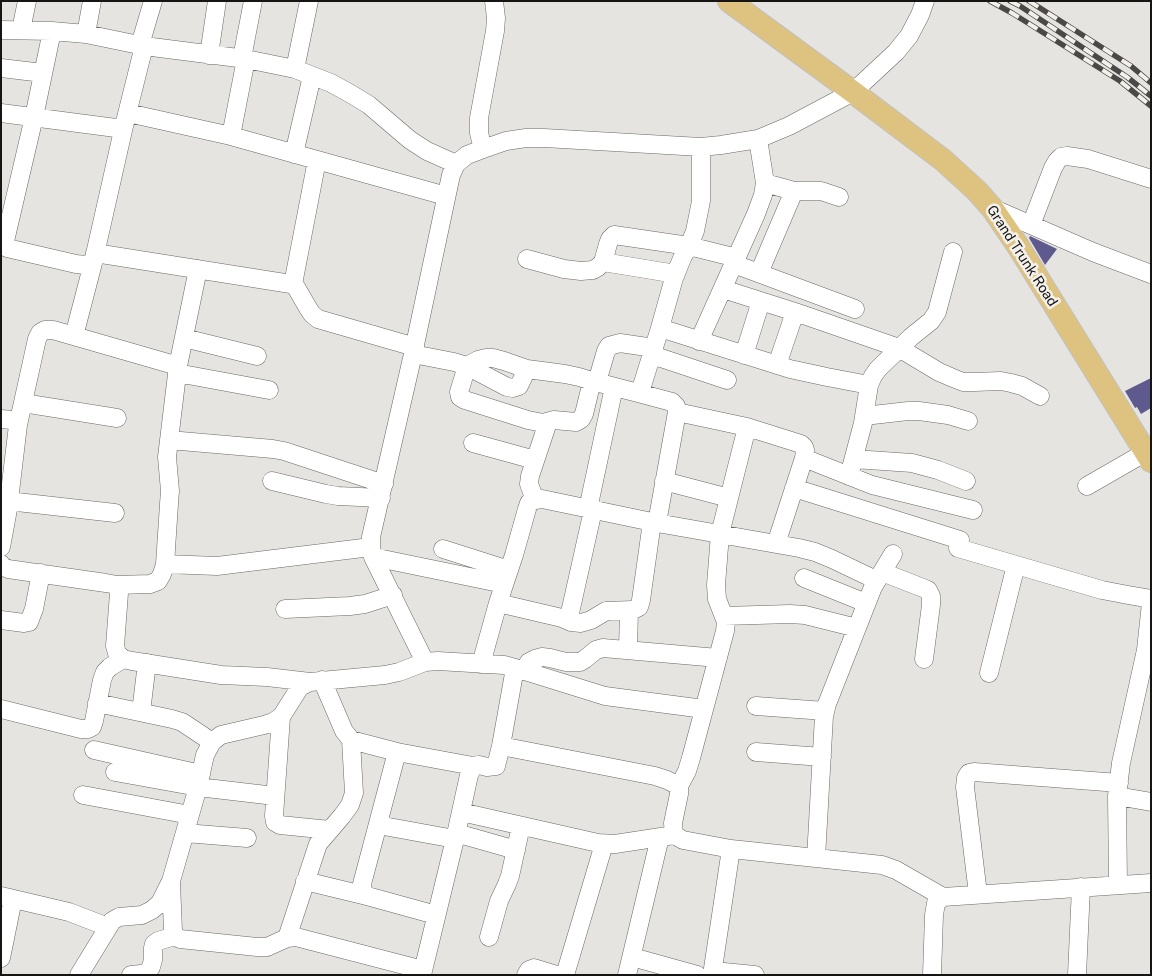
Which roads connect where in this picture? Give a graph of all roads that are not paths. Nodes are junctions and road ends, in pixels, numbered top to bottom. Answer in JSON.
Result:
{"nodes":[{"id":1,"x":27,"y":1,"type":"edge"},
{"id":2,"x":92,"y":1,"type":"edge"},
{"id":3,"x":152,"y":1,"type":"edge"},
{"id":4,"x":217,"y":1,"type":"edge"},
{"id":5,"x":253,"y":1,"type":"edge"},
{"id":6,"x":309,"y":1,"type":"edge"},
{"id":7,"x":494,"y":1,"type":"edge"},
{"id":8,"x":729,"y":1,"type":"edge"},
{"id":9,"x":925,"y":1,"type":"edge"},
{"id":10,"x":1,"y":30,"type":"edge"},
{"id":11,"x":21,"y":30,"type":"junction"},
{"id":12,"x":52,"y":31,"type":"junction"},
{"id":13,"x":86,"y":34,"type":"junction"},
{"id":14,"x":142,"y":46,"type":"junction"},
{"id":15,"x":209,"y":55,"type":"junction"},
{"id":16,"x":244,"y":59,"type":"junction"},
{"id":17,"x":1,"y":68,"type":"edge"},
{"id":18,"x":295,"y":69,"type":"junction"},
{"id":19,"x":43,"y":73,"type":"junction"},
{"id":20,"x":312,"y":76,"type":"junction"},
{"id":21,"x":853,"y":92,"type":"junction"},
{"id":22,"x":1,"y":113,"type":"edge"},
{"id":23,"x":34,"y":117,"type":"junction"},
{"id":24,"x":126,"y":119,"type":"junction"},
{"id":25,"x":231,"y":136,"type":"junction"},
{"id":26,"x":758,"y":139,"type":"junction"},
{"id":27,"x":701,"y":147,"type":"junction"},
{"id":28,"x":483,"y":149,"type":"junction"},
{"id":29,"x":294,"y":154,"type":"junction"},
{"id":30,"x":317,"y":160,"type":"junction"},
{"id":31,"x":456,"y":164,"type":"junction"},
{"id":32,"x":1151,"y":179,"type":"edge"},
{"id":33,"x":765,"y":183,"type":"junction"},
{"id":34,"x":794,"y":190,"type":"junction"},
{"id":35,"x":446,"y":196,"type":"junction"},
{"id":36,"x":839,"y":197,"type":"dead end"},
{"id":37,"x":992,"y":208,"type":"junction"},
{"id":38,"x":1031,"y":225,"type":"junction"},
{"id":39,"x":5,"y":240,"type":"junction"},
{"id":40,"x":689,"y":246,"type":"junction"},
{"id":41,"x":952,"y":252,"type":"dead end"},
{"id":42,"x":94,"y":258,"type":"junction"},
{"id":43,"x":527,"y":259,"type":"dead end"},
{"id":44,"x":735,"y":261,"type":"junction"},
{"id":45,"x":1,"y":262,"type":"edge"},
{"id":46,"x":603,"y":262,"type":"junction"},
{"id":47,"x":198,"y":270,"type":"junction"},
{"id":48,"x":759,"y":273,"type":"junction"},
{"id":49,"x":676,"y":274,"type":"junction"},
{"id":50,"x":1151,"y":274,"type":"edge"},
{"id":51,"x":293,"y":282,"type":"junction"},
{"id":52,"x":723,"y":288,"type":"junction"},
{"id":53,"x":761,"y":301,"type":"junction"},
{"id":54,"x":855,"y":308,"type":"dead end"},
{"id":55,"x":795,"y":312,"type":"junction"},
{"id":56,"x":660,"y":328,"type":"junction"},
{"id":57,"x":74,"y":336,"type":"junction"},
{"id":58,"x":184,"y":338,"type":"junction"},
{"id":59,"x":699,"y":341,"type":"junction"},
{"id":60,"x":899,"y":348,"type":"junction"},
{"id":61,"x":414,"y":350,"type":"junction"},
{"id":62,"x":653,"y":352,"type":"junction"},
{"id":63,"x":744,"y":355,"type":"junction"},
{"id":64,"x":257,"y":356,"type":"dead end"},
{"id":65,"x":776,"y":365,"type":"junction"},
{"id":66,"x":467,"y":366,"type":"junction"},
{"id":67,"x":178,"y":370,"type":"junction"},
{"id":68,"x":727,"y":380,"type":"dead end"},
{"id":69,"x":595,"y":382,"type":"junction"},
{"id":70,"x":869,"y":385,"type":"junction"},
{"id":71,"x":614,"y":387,"type":"junction"},
{"id":72,"x":269,"y":390,"type":"dead end"},
{"id":73,"x":642,"y":394,"type":"junction"},
{"id":74,"x":1040,"y":396,"type":"dead end"},
{"id":75,"x":23,"y":402,"type":"junction"},
{"id":76,"x":677,"y":412,"type":"junction"},
{"id":77,"x":864,"y":416,"type":"junction"},
{"id":78,"x":116,"y":418,"type":"dead end"},
{"id":79,"x":1,"y":419,"type":"edge"},
{"id":80,"x":968,"y":421,"type":"dead end"},
{"id":81,"x":548,"y":422,"type":"junction"},
{"id":82,"x":18,"y":425,"type":"junction"},
{"id":83,"x":747,"y":427,"type":"junction"},
{"id":84,"x":169,"y":440,"type":"junction"},
{"id":85,"x":473,"y":443,"type":"dead end"},
{"id":86,"x":1148,"y":456,"type":"edge"},
{"id":87,"x":804,"y":458,"type":"junction"},
{"id":88,"x":854,"y":459,"type":"junction"},
{"id":89,"x":535,"y":460,"type":"junction"},
{"id":90,"x":7,"y":468,"type":"edge"},
{"id":91,"x":849,"y":476,"type":"junction"},
{"id":92,"x":272,"y":481,"type":"dead end"},
{"id":93,"x":664,"y":481,"type":"junction"},
{"id":94,"x":966,"y":482,"type":"dead end"},
{"id":95,"x":1087,"y":486,"type":"dead end"},
{"id":96,"x":794,"y":488,"type":"junction"},
{"id":97,"x":383,"y":491,"type":"junction"},
{"id":98,"x":729,"y":498,"type":"junction"},
{"id":99,"x":535,"y":500,"type":"junction"},
{"id":100,"x":6,"y":506,"type":"edge"},
{"id":101,"x":590,"y":510,"type":"junction"},
{"id":102,"x":973,"y":510,"type":"dead end"},
{"id":103,"x":115,"y":513,"type":"dead end"},
{"id":104,"x":655,"y":523,"type":"junction"},
{"id":105,"x":720,"y":534,"type":"junction"},
{"id":106,"x":776,"y":544,"type":"junction"},
{"id":107,"x":1,"y":547,"type":"edge"},
{"id":108,"x":443,"y":549,"type":"dead end"},
{"id":109,"x":372,"y":552,"type":"junction"},
{"id":110,"x":893,"y":554,"type":"dead end"},
{"id":111,"x":164,"y":564,"type":"junction"},
{"id":112,"x":1016,"y":565,"type":"junction"},
{"id":113,"x":4,"y":567,"type":"edge"},
{"id":114,"x":41,"y":573,"type":"junction"},
{"id":115,"x":879,"y":576,"type":"junction"},
{"id":116,"x":506,"y":577,"type":"junction"},
{"id":117,"x":804,"y":578,"type":"dead end"},
{"id":118,"x":116,"y":585,"type":"junction"},
{"id":119,"x":392,"y":596,"type":"junction"},
{"id":120,"x":1151,"y":599,"type":"edge"},
{"id":121,"x":498,"y":603,"type":"junction"},
{"id":122,"x":866,"y":603,"type":"junction"},
{"id":123,"x":1151,"y":603,"type":"edge"},
{"id":124,"x":285,"y":609,"type":"dead end"},
{"id":125,"x":629,"y":610,"type":"junction"},
{"id":126,"x":724,"y":616,"type":"junction"},
{"id":127,"x":562,"y":618,"type":"junction"},
{"id":128,"x":1,"y":620,"type":"edge"},
{"id":129,"x":856,"y":628,"type":"junction"},
{"id":130,"x":628,"y":650,"type":"junction"},
{"id":131,"x":123,"y":658,"type":"junction"},
{"id":132,"x":718,"y":658,"type":"junction"},
{"id":133,"x":924,"y":659,"type":"dead end"},
{"id":134,"x":425,"y":662,"type":"junction"},
{"id":135,"x":147,"y":663,"type":"junction"},
{"id":136,"x":481,"y":664,"type":"junction"},
{"id":137,"x":519,"y":669,"type":"junction"},
{"id":138,"x":989,"y":673,"type":"dead end"},
{"id":139,"x":316,"y":681,"type":"junction"},
{"id":140,"x":97,"y":703,"type":"junction"},
{"id":141,"x":756,"y":706,"type":"dead end"},
{"id":142,"x":704,"y":709,"type":"junction"},
{"id":143,"x":1,"y":710,"type":"edge"},
{"id":144,"x":825,"y":711,"type":"junction"},
{"id":145,"x":141,"y":712,"type":"junction"},
{"id":146,"x":281,"y":717,"type":"junction"},
{"id":147,"x":351,"y":740,"type":"junction"},
{"id":148,"x":212,"y":742,"type":"junction"},
{"id":149,"x":501,"y":746,"type":"junction"},
{"id":150,"x":94,"y":750,"type":"dead end"},
{"id":151,"x":397,"y":752,"type":"junction"},
{"id":152,"x":756,"y":752,"type":"dead end"},
{"id":153,"x":822,"y":757,"type":"junction"},
{"id":154,"x":473,"y":766,"type":"junction"},
{"id":155,"x":115,"y":772,"type":"dead end"},
{"id":156,"x":199,"y":781,"type":"junction"},
{"id":157,"x":679,"y":786,"type":"junction"},
{"id":158,"x":1118,"y":790,"type":"junction"},
{"id":159,"x":82,"y":795,"type":"dead end"},
{"id":160,"x":275,"y":796,"type":"junction"},
{"id":161,"x":1151,"y":802,"type":"edge"},
{"id":162,"x":461,"y":812,"type":"junction"},
{"id":163,"x":190,"y":815,"type":"junction"},
{"id":164,"x":378,"y":825,"type":"junction"},
{"id":165,"x":521,"y":826,"type":"junction"},
{"id":166,"x":330,"y":830,"type":"junction"},
{"id":167,"x":185,"y":833,"type":"junction"},
{"id":168,"x":456,"y":836,"type":"junction"},
{"id":169,"x":667,"y":836,"type":"junction"},
{"id":170,"x":247,"y":838,"type":"dead end"},
{"id":171,"x":604,"y":844,"type":"junction"},
{"id":172,"x":731,"y":848,"type":"junction"},
{"id":173,"x":516,"y":850,"type":"junction"},
{"id":174,"x":816,"y":858,"type":"junction"},
{"id":175,"x":171,"y":881,"type":"junction"},
{"id":176,"x":305,"y":882,"type":"junction"},
{"id":177,"x":1151,"y":883,"type":"edge"},
{"id":178,"x":1118,"y":885,"type":"junction"},
{"id":179,"x":1080,"y":887,"type":"junction"},
{"id":180,"x":978,"y":894,"type":"junction"},
{"id":181,"x":367,"y":896,"type":"junction"},
{"id":182,"x":7,"y":897,"type":"edge"},
{"id":183,"x":943,"y":897,"type":"junction"},
{"id":184,"x":436,"y":915,"type":"junction"},
{"id":185,"x":108,"y":927,"type":"junction"},
{"id":186,"x":175,"y":936,"type":"junction"},
{"id":187,"x":489,"y":937,"type":"dead end"},
{"id":188,"x":287,"y":938,"type":"junction"},
{"id":189,"x":632,"y":957,"type":"junction"},
{"id":190,"x":1,"y":958,"type":"edge"},
{"id":191,"x":422,"y":972,"type":"edge"},
{"id":192,"x":707,"y":973,"type":"edge"},
{"id":193,"x":79,"y":975,"type":"edge"},
{"id":194,"x":131,"y":975,"type":"edge"},
{"id":195,"x":526,"y":975,"type":"edge"},
{"id":196,"x":557,"y":975,"type":"edge"},
{"id":197,"x":565,"y":975,"type":"edge"},
{"id":198,"x":628,"y":975,"type":"edge"},
{"id":199,"x":754,"y":975,"type":"edge"},
{"id":200,"x":932,"y":975,"type":"edge"},
{"id":201,"x":1077,"y":975,"type":"edge"}],
"edges":[{"from":1,"to":11,"type":"street"},
{"from":2,"to":13,"type":"street"},
{"from":3,"to":14,"type":"street"},
{"from":4,"to":15,"type":"street"},
{"from":5,"to":16,"type":"street"},
{"from":6,"to":18,"type":"street"},
{"from":7,"to":28,"type":"street"},
{"from":8,"to":21,"type":"main road","name":"Grand Trunk Road"},
{"from":9,"to":21,"type":"street"},
{"from":10,"to":11,"type":"street"},
{"from":11,"to":12,"type":"street"},
{"from":12,"to":13,"type":"street"},
{"from":12,"to":19,"type":"street"},
{"from":13,"to":14,"type":"street"},
{"from":14,"to":15,"type":"street"},
{"from":14,"to":24,"type":"street"},
{"from":15,"to":16,"type":"street"},
{"from":16,"to":18,"type":"street"},
{"from":16,"to":25,"type":"street"},
{"from":17,"to":19,"type":"street"},
{"from":18,"to":20,"type":"street"},
{"from":19,"to":23,"type":"street"},
{"from":20,"to":29,"type":"street"},
{"from":20,"to":31,"type":"street"},
{"from":21,"to":26,"type":"street"},
{"from":21,"to":37,"type":"main road","name":"Grand Trunk Road"},
{"from":22,"to":23,"type":"street"},
{"from":23,"to":24,"type":"street"},
{"from":23,"to":39,"type":"street"},
{"from":24,"to":25,"type":"street"},
{"from":24,"to":42,"type":"street"},
{"from":25,"to":29,"type":"street"},
{"from":26,"to":27,"type":"street"},
{"from":26,"to":33,"type":"street"},
{"from":27,"to":28,"type":"street"},
{"from":27,"to":40,"type":"street"},
{"from":28,"to":31,"type":"street"},
{"from":29,"to":30,"type":"street"},
{"from":30,"to":35,"type":"street"},
{"from":30,"to":51,"type":"street"},
{"from":31,"to":35,"type":"street"},
{"from":32,"to":38,"type":"street"},
{"from":33,"to":34,"type":"street"},
{"from":33,"to":44,"type":"street"},
{"from":34,"to":36,"type":"street"},
{"from":34,"to":48,"type":"street"},
{"from":35,"to":61,"type":"street"},
{"from":37,"to":38,"type":"street"},
{"from":37,"to":86,"type":"main road","name":"Grand Trunk Road"},
{"from":38,"to":50,"type":"street"},
{"from":39,"to":42,"type":"street"},
{"from":39,"to":45,"type":"street"},
{"from":40,"to":44,"type":"street"},
{"from":40,"to":46,"type":"street"},
{"from":40,"to":49,"type":"street"},
{"from":41,"to":60,"type":"street"},
{"from":42,"to":47,"type":"street"},
{"from":42,"to":57,"type":"street"},
{"from":43,"to":46,"type":"street"},
{"from":44,"to":48,"type":"street"},
{"from":44,"to":52,"type":"street"},
{"from":46,"to":49,"type":"street"},
{"from":47,"to":51,"type":"street"},
{"from":47,"to":58,"type":"street"},
{"from":48,"to":54,"type":"street"},
{"from":49,"to":56,"type":"street"},
{"from":51,"to":61,"type":"street"},
{"from":52,"to":53,"type":"street"},
{"from":52,"to":59,"type":"street"},
{"from":53,"to":55,"type":"street"},
{"from":53,"to":63,"type":"street"},
{"from":55,"to":60,"type":"street"},
{"from":55,"to":65,"type":"street"},
{"from":56,"to":59,"type":"street"},
{"from":56,"to":62,"type":"street"},
{"from":57,"to":67,"type":"street"},
{"from":57,"to":75,"type":"street"},
{"from":58,"to":64,"type":"street"},
{"from":58,"to":67,"type":"street"},
{"from":59,"to":63,"type":"street"},
{"from":60,"to":70,"type":"street"},
{"from":60,"to":74,"type":"street"},
{"from":61,"to":66,"type":"street"},
{"from":61,"to":97,"type":"street"},
{"from":62,"to":68,"type":"street"},
{"from":62,"to":69,"type":"street"},
{"from":62,"to":73,"type":"street"},
{"from":63,"to":65,"type":"street"},
{"from":65,"to":70,"type":"street"},
{"from":66,"to":69,"type":"street"},
{"from":66,"to":81,"type":"street"},
{"from":67,"to":72,"type":"street"},
{"from":67,"to":84,"type":"street"},
{"from":69,"to":71,"type":"street"},
{"from":69,"to":81,"type":"street"},
{"from":70,"to":77,"type":"street"},
{"from":71,"to":73,"type":"street"},
{"from":71,"to":101,"type":"street"},
{"from":73,"to":76,"type":"street"},
{"from":75,"to":78,"type":"street"},
{"from":75,"to":82,"type":"street"},
{"from":76,"to":83,"type":"street"},
{"from":76,"to":93,"type":"street"},
{"from":77,"to":80,"type":"street"},
{"from":77,"to":88,"type":"street"},
{"from":79,"to":82,"type":"street"},
{"from":81,"to":89,"type":"street"},
{"from":82,"to":90,"type":"street"},
{"from":83,"to":87,"type":"street"},
{"from":83,"to":98,"type":"street"},
{"from":84,"to":97,"type":"street"},
{"from":84,"to":111,"type":"street"},
{"from":85,"to":89,"type":"street"},
{"from":86,"to":95,"type":"street"},
{"from":87,"to":91,"type":"street"},
{"from":87,"to":96,"type":"street"},
{"from":88,"to":91,"type":"street"},
{"from":88,"to":94,"type":"street"},
{"from":89,"to":99,"type":"street"},
{"from":90,"to":100,"type":"street"},
{"from":91,"to":102,"type":"street"},
{"from":92,"to":97,"type":"street"},
{"from":93,"to":98,"type":"street"},
{"from":93,"to":104,"type":"street"},
{"from":96,"to":106,"type":"street"},
{"from":96,"to":112,"type":"street"},
{"from":97,"to":109,"type":"street"},
{"from":98,"to":105,"type":"street"},
{"from":99,"to":101,"type":"street"},
{"from":99,"to":116,"type":"street"},
{"from":100,"to":103,"type":"street"},
{"from":100,"to":107,"type":"street"},
{"from":101,"to":104,"type":"street"},
{"from":101,"to":127,"type":"street"},
{"from":104,"to":105,"type":"street"},
{"from":104,"to":125,"type":"street"},
{"from":105,"to":106,"type":"street"},
{"from":105,"to":126,"type":"street"},
{"from":106,"to":115,"type":"street"},
{"from":108,"to":116,"type":"street"},
{"from":109,"to":111,"type":"street"},
{"from":109,"to":116,"type":"street"},
{"from":109,"to":119,"type":"street"},
{"from":110,"to":115,"type":"street"},
{"from":111,"to":118,"type":"street"},
{"from":112,"to":120,"type":"street"},
{"from":112,"to":138,"type":"street"},
{"from":113,"to":114,"type":"street"},
{"from":114,"to":118,"type":"street"},
{"from":114,"to":128,"type":"street"},
{"from":115,"to":122,"type":"street"},
{"from":115,"to":133,"type":"street"},
{"from":116,"to":121,"type":"street"},
{"from":117,"to":122,"type":"street"},
{"from":118,"to":131,"type":"street"},
{"from":119,"to":124,"type":"street"},
{"from":119,"to":134,"type":"street"},
{"from":121,"to":127,"type":"street"},
{"from":121,"to":136,"type":"street"},
{"from":122,"to":129,"type":"street"},
{"from":123,"to":158,"type":"street"},
{"from":125,"to":127,"type":"street"},
{"from":125,"to":130,"type":"street"},
{"from":126,"to":129,"type":"street"},
{"from":126,"to":132,"type":"street"},
{"from":129,"to":144,"type":"street"},
{"from":130,"to":132,"type":"street"},
{"from":130,"to":137,"type":"street"},
{"from":131,"to":135,"type":"street"},
{"from":131,"to":140,"type":"street"},
{"from":132,"to":142,"type":"street"},
{"from":134,"to":136,"type":"street"},
{"from":134,"to":139,"type":"street"},
{"from":135,"to":139,"type":"street"},
{"from":135,"to":145,"type":"street"},
{"from":136,"to":137,"type":"street"},
{"from":137,"to":142,"type":"street"},
{"from":137,"to":149,"type":"street"},
{"from":139,"to":146,"type":"street"},
{"from":139,"to":147,"type":"street"},
{"from":140,"to":143,"type":"street"},
{"from":140,"to":145,"type":"street"},
{"from":141,"to":144,"type":"street"},
{"from":142,"to":157,"type":"street"},
{"from":144,"to":153,"type":"street"},
{"from":145,"to":148,"type":"street"},
{"from":146,"to":148,"type":"street"},
{"from":146,"to":160,"type":"street"},
{"from":147,"to":151,"type":"street"},
{"from":147,"to":166,"type":"street"},
{"from":148,"to":156,"type":"street"},
{"from":149,"to":154,"type":"street"},
{"from":149,"to":157,"type":"street"},
{"from":150,"to":156,"type":"street"},
{"from":151,"to":154,"type":"street"},
{"from":151,"to":164,"type":"street"},
{"from":152,"to":153,"type":"street"},
{"from":153,"to":174,"type":"street"},
{"from":154,"to":162,"type":"street"},
{"from":155,"to":156,"type":"street"},
{"from":156,"to":160,"type":"street"},
{"from":156,"to":163,"type":"street"},
{"from":157,"to":169,"type":"street"},
{"from":158,"to":161,"type":"street"},
{"from":158,"to":178,"type":"street"},
{"from":158,"to":180,"type":"street"},
{"from":159,"to":163,"type":"street"},
{"from":160,"to":166,"type":"street"},
{"from":162,"to":165,"type":"street"},
{"from":162,"to":168,"type":"street"},
{"from":163,"to":167,"type":"street"},
{"from":164,"to":168,"type":"street"},
{"from":164,"to":181,"type":"street"},
{"from":165,"to":171,"type":"street"},
{"from":165,"to":173,"type":"street"},
{"from":166,"to":176,"type":"street"},
{"from":167,"to":170,"type":"street"},
{"from":167,"to":175,"type":"street"},
{"from":168,"to":173,"type":"street"},
{"from":168,"to":184,"type":"street"},
{"from":169,"to":171,"type":"street"},
{"from":169,"to":172,"type":"street"},
{"from":169,"to":189,"type":"street"},
{"from":171,"to":197,"type":"street"},
{"from":172,"to":174,"type":"street"},
{"from":172,"to":192,"type":"street"},
{"from":173,"to":187,"type":"street"},
{"from":174,"to":183,"type":"street"},
{"from":175,"to":185,"type":"street"},
{"from":175,"to":186,"type":"street"},
{"from":176,"to":181,"type":"street"},
{"from":176,"to":188,"type":"street"},
{"from":177,"to":178,"type":"street"},
{"from":178,"to":179,"type":"street"},
{"from":179,"to":180,"type":"street"},
{"from":179,"to":201,"type":"street"},
{"from":180,"to":183,"type":"street"},
{"from":181,"to":184,"type":"street"},
{"from":182,"to":185,"type":"street"},
{"from":182,"to":190,"type":"street"},
{"from":183,"to":200,"type":"street"},
{"from":184,"to":191,"type":"street"},
{"from":185,"to":193,"type":"street"},
{"from":186,"to":188,"type":"street"},
{"from":186,"to":194,"type":"street"},
{"from":188,"to":191,"type":"street"},
{"from":189,"to":192,"type":"street"},
{"from":189,"to":198,"type":"street"},
{"from":192,"to":199,"type":"street"},
{"from":195,"to":196,"type":"street"}]}
